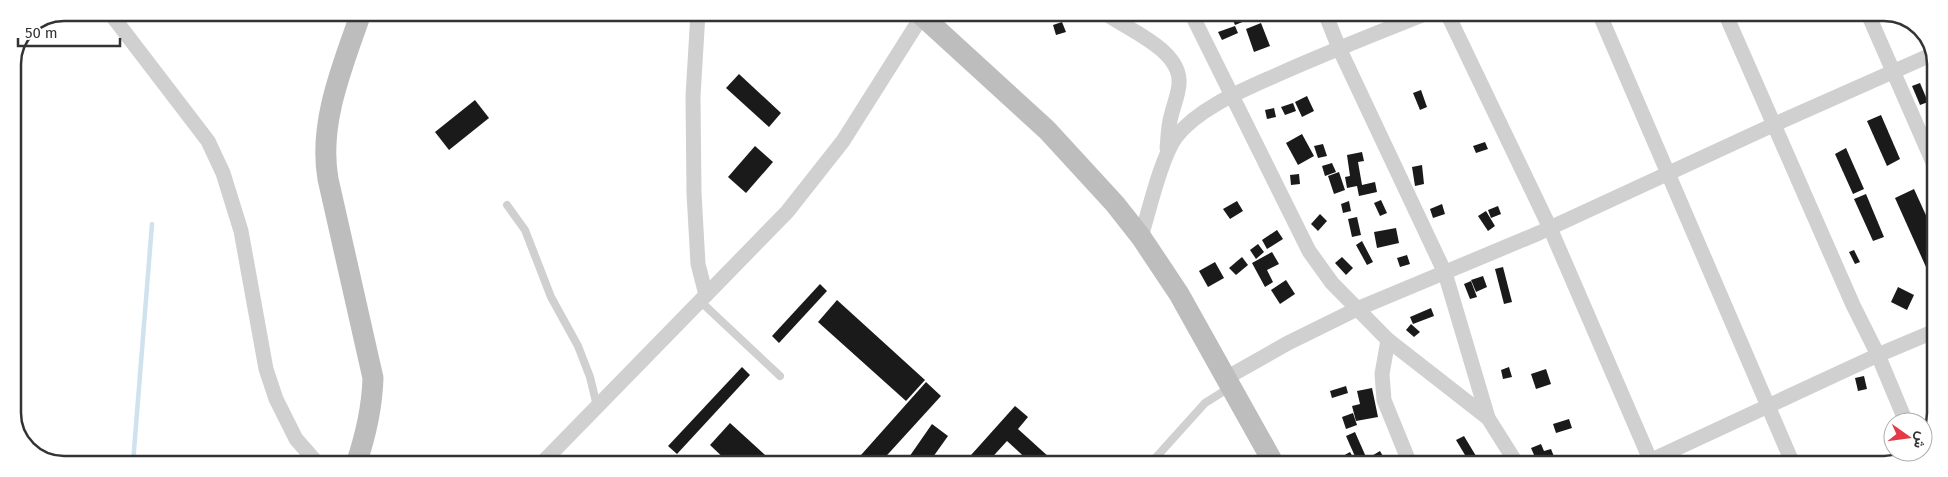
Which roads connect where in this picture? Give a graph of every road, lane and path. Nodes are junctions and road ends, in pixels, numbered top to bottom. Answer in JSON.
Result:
{"nodes":[{"id":1,"x":117,"y":21,"type":"edge"},
{"id":2,"x":358,"y":21,"type":"edge"},
{"id":3,"x":697,"y":21,"type":"edge"},
{"id":4,"x":917,"y":21,"type":"edge"},
{"id":5,"x":928,"y":21,"type":"edge"},
{"id":6,"x":1118,"y":21,"type":"edge"},
{"id":7,"x":1195,"y":21,"type":"edge"},
{"id":8,"x":1328,"y":21,"type":"edge"},
{"id":9,"x":1407,"y":21,"type":"edge"},
{"id":10,"x":1451,"y":21,"type":"edge"},
{"id":11,"x":1602,"y":21,"type":"edge"},
{"id":12,"x":1728,"y":21,"type":"edge"},
{"id":13,"x":1871,"y":21,"type":"edge"},
{"id":14,"x":1339,"y":48,"type":"junction"},
{"id":15,"x":1926,"y":57,"type":"edge"},
{"id":16,"x":1893,"y":72,"type":"junction"},
{"id":17,"x":1232,"y":95,"type":"junction"},
{"id":18,"x":1773,"y":125,"type":"junction"},
{"id":19,"x":1927,"y":149,"type":"edge"},
{"id":20,"x":1166,"y":157,"type":"junction"},
{"id":21,"x":1667,"y":174,"type":"junction"},
{"id":22,"x":507,"y":205,"type":"dead end"},
{"id":23,"x":1550,"y":228,"type":"junction"},
{"id":24,"x":1141,"y":237,"type":"junction"},
{"id":25,"x":1444,"y":273,"type":"junction"},
{"id":26,"x":703,"y":298,"type":"junction"},
{"id":27,"x":1357,"y":309,"type":"junction"},
{"id":28,"x":1927,"y":334,"type":"edge"},
{"id":29,"x":1388,"y":340,"type":"junction"},
{"id":30,"x":1878,"y":355,"type":"junction"},
{"id":31,"x":780,"y":376,"type":"dead end"},
{"id":32,"x":1228,"y":383,"type":"junction"},
{"id":33,"x":597,"y":406,"type":"junction"},
{"id":34,"x":1768,"y":406,"type":"junction"},
{"id":35,"x":1902,"y":412,"type":"edge"},
{"id":36,"x":1488,"y":418,"type":"junction"},
{"id":37,"x":311,"y":456,"type":"edge"},
{"id":38,"x":358,"y":456,"type":"edge"},
{"id":39,"x":549,"y":456,"type":"edge"},
{"id":40,"x":1157,"y":456,"type":"edge"},
{"id":41,"x":1269,"y":456,"type":"edge"},
{"id":42,"x":1407,"y":456,"type":"edge"},
{"id":43,"x":1512,"y":456,"type":"edge"},
{"id":44,"x":1645,"y":456,"type":"edge"},
{"id":45,"x":1663,"y":456,"type":"edge"},
{"id":46,"x":1789,"y":456,"type":"edge"}],
"edges":[{"from":1,"to":37,"type":"street"},
{"from":2,"to":38,"type":"main road"},
{"from":3,"to":26,"type":"street"},
{"from":4,"to":26,"type":"street"},
{"from":5,"to":24,"type":"main road"},
{"from":6,"to":20,"type":"street"},
{"from":7,"to":17,"type":"street"},
{"from":8,"to":14,"type":"street"},
{"from":9,"to":14,"type":"street"},
{"from":10,"to":23,"type":"street"},
{"from":11,"to":21,"type":"street"},
{"from":12,"to":18,"type":"street"},
{"from":13,"to":16,"type":"street"},
{"from":14,"to":17,"type":"street"},
{"from":14,"to":25,"type":"street"},
{"from":15,"to":16,"type":"street"},
{"from":16,"to":18,"type":"street"},
{"from":16,"to":19,"type":"street"},
{"from":17,"to":20,"type":"street"},
{"from":17,"to":27,"type":"street"},
{"from":18,"to":21,"type":"street"},
{"from":18,"to":30,"type":"street"},
{"from":20,"to":24,"type":"street"},
{"from":21,"to":23,"type":"street"},
{"from":21,"to":34,"type":"street"},
{"from":22,"to":33,"type":"lane"},
{"from":23,"to":25,"type":"street"},
{"from":23,"to":44,"type":"street"},
{"from":24,"to":32,"type":"main road"},
{"from":25,"to":27,"type":"street"},
{"from":25,"to":36,"type":"street"},
{"from":26,"to":31,"type":"lane"},
{"from":26,"to":33,"type":"street"},
{"from":27,"to":29,"type":"street"},
{"from":27,"to":32,"type":"street"},
{"from":28,"to":30,"type":"street"},
{"from":29,"to":36,"type":"street"},
{"from":29,"to":42,"type":"street"},
{"from":30,"to":34,"type":"street"},
{"from":30,"to":35,"type":"street"},
{"from":32,"to":40,"type":"lane"},
{"from":32,"to":41,"type":"main road"},
{"from":33,"to":39,"type":"street"},
{"from":34,"to":45,"type":"street"},
{"from":34,"to":46,"type":"street"},
{"from":36,"to":43,"type":"street"}]}
